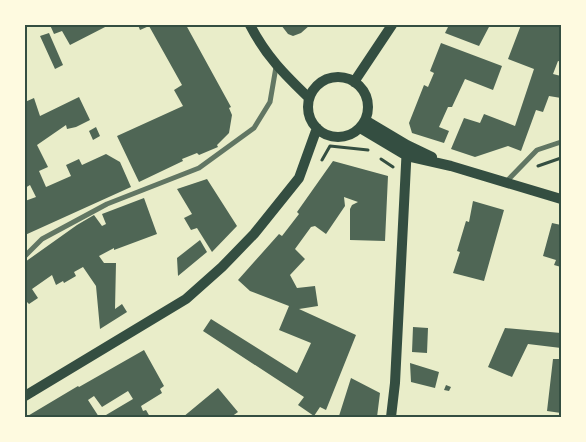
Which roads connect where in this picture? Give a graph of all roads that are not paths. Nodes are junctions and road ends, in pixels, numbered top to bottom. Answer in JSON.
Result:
{"nodes":[{"id":1,"x":250,"y":25,"type":"edge"},
{"id":2,"x":392,"y":25,"type":"edge"},
{"id":3,"x":276,"y":66,"type":"junction"},
{"id":4,"x":354,"y":82,"type":"junction"},
{"id":5,"x":309,"y":98,"type":"junction"},
{"id":6,"x":362,"y":124,"type":"junction"},
{"id":7,"x":317,"y":128,"type":"junction"},
{"id":8,"x":561,"y":142,"type":"edge"},
{"id":9,"x":407,"y":150,"type":"junction"},
{"id":10,"x":504,"y":183,"type":"junction"},
{"id":11,"x":561,"y":199,"type":"edge"},
{"id":12,"x":25,"y":256,"type":"edge"},
{"id":13,"x":25,"y":396,"type":"edge"},
{"id":14,"x":391,"y":417,"type":"edge"}],
"edges":[{"from":1,"to":3,"type":"main road"},
{"from":2,"to":4,"type":"main road"},
{"from":3,"to":5,"type":"main road"},
{"from":3,"to":12,"type":"street"},
{"from":4,"to":5,"type":"main road"},
{"from":4,"to":6,"type":"main road"},
{"from":5,"to":7,"type":"main road"},
{"from":6,"to":7,"type":"main road"},
{"from":6,"to":9,"type":"main road"},
{"from":7,"to":13,"type":"main road"},
{"from":8,"to":10,"type":"street"},
{"from":9,"to":10,"type":"main road"},
{"from":9,"to":14,"type":"main road"},
{"from":10,"to":11,"type":"main road"}]}
